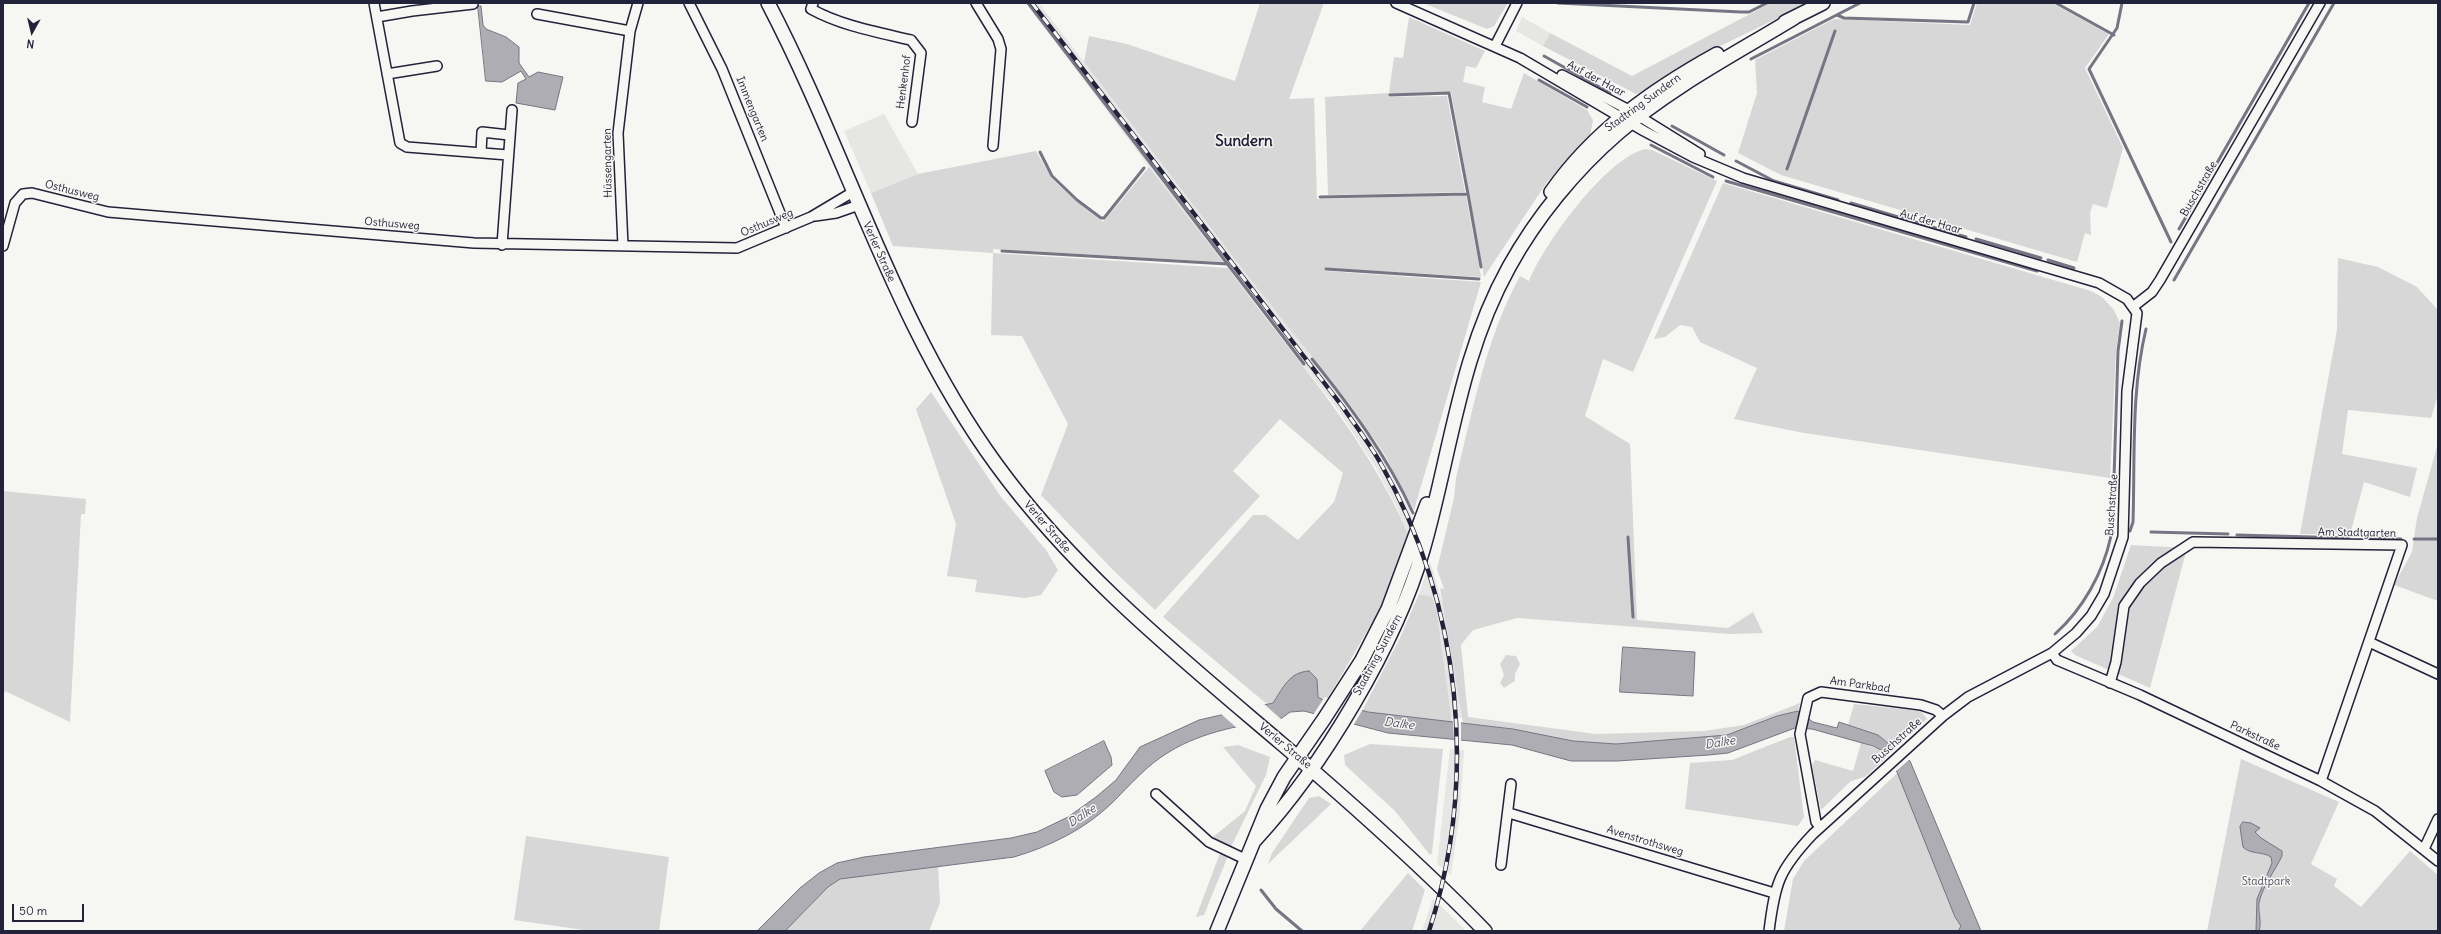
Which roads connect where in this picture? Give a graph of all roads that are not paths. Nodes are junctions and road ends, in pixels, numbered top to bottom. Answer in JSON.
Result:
{"nodes":[{"id":1,"x":374,"y":3,"type":"edge"},
{"id":2,"x":638,"y":3,"type":"edge"},
{"id":3,"x":689,"y":3,"type":"edge"},
{"id":4,"x":768,"y":3,"type":"edge"},
{"id":5,"x":813,"y":3,"type":"edge"},
{"id":6,"x":976,"y":3,"type":"edge"},
{"id":7,"x":1396,"y":3,"type":"edge"},
{"id":8,"x":1517,"y":3,"type":"edge"},
{"id":9,"x":1823,"y":3,"type":"edge"},
{"id":10,"x":2320,"y":3,"type":"edge"},
{"id":11,"x":473,"y":4,"type":"dead end"},
{"id":12,"x":537,"y":14,"type":"dead end"},
{"id":13,"x":377,"y":17,"type":"junction"},
{"id":14,"x":630,"y":31,"type":"junction"},
{"id":15,"x":1495,"y":46,"type":"junction"},
{"id":16,"x":437,"y":66,"type":"dead end"},
{"id":17,"x":387,"y":74,"type":"junction"},
{"id":18,"x":512,"y":110,"type":"dead end"},
{"id":19,"x":1630,"y":117,"type":"junction"},
{"id":20,"x":912,"y":122,"type":"dead end"},
{"id":21,"x":509,"y":135,"type":"junction"},
{"id":22,"x":993,"y":146,"type":"dead end"},
{"id":23,"x":481,"y":153,"type":"junction"},
{"id":24,"x":508,"y":155,"type":"junction"},
{"id":25,"x":853,"y":192,"type":"junction"},
{"id":26,"x":859,"y":205,"type":"junction"},
{"id":27,"x":811,"y":217,"type":"junction"},
{"id":28,"x":786,"y":228,"type":"junction"},
{"id":29,"x":502,"y":245,"type":"junction"},
{"id":30,"x":3,"y":246,"type":"edge"},
{"id":31,"x":623,"y":246,"type":"junction"},
{"id":32,"x":2134,"y":306,"type":"junction"},
{"id":33,"x":1447,"y":446,"type":"junction"},
{"id":34,"x":2369,"y":642,"type":"junction"},
{"id":35,"x":2052,"y":653,"type":"junction"},
{"id":36,"x":2438,"y":674,"type":"edge"},
{"id":37,"x":2110,"y":682,"type":"junction"},
{"id":38,"x":1943,"y":716,"type":"junction"},
{"id":39,"x":1298,"y":758,"type":"junction"},
{"id":40,"x":1311,"y":768,"type":"junction"},
{"id":41,"x":2321,"y":780,"type":"junction"},
{"id":42,"x":1511,"y":784,"type":"dead end"},
{"id":43,"x":1156,"y":794,"type":"dead end"},
{"id":44,"x":1509,"y":813,"type":"junction"},
{"id":45,"x":2438,"y":819,"type":"edge"},
{"id":46,"x":1820,"y":827,"type":"junction"},
{"id":47,"x":1255,"y":840,"type":"junction"},
{"id":48,"x":2424,"y":849,"type":"junction"},
{"id":49,"x":1247,"y":860,"type":"junction"},
{"id":50,"x":2438,"y":861,"type":"edge"},
{"id":51,"x":1501,"y":865,"type":"dead end"},
{"id":52,"x":1774,"y":893,"type":"junction"},
{"id":53,"x":1217,"y":931,"type":"edge"},
{"id":54,"x":1485,"y":931,"type":"edge"},
{"id":55,"x":1769,"y":931,"type":"edge"}],
"edges":[{"from":1,"to":13,"type":"street"},
{"from":2,"to":14,"type":"street","name":"Hüssengarten"},
{"from":3,"to":28,"type":"street","name":"Immengarten"},
{"from":4,"to":25,"type":"main road","name":"Verler Straße"},
{"from":5,"to":20,"type":"street","name":"Henkenhof"},
{"from":6,"to":22,"type":"street"},
{"from":7,"to":15,"type":"street","name":"Auf der Haar"},
{"from":8,"to":15,"type":"street"},
{"from":9,"to":19,"type":"main road","name":"Stadtring Sundern"},
{"from":10,"to":32,"type":"street","name":"Buschstraße"},
{"from":11,"to":13,"type":"street"},
{"from":12,"to":14,"type":"street"},
{"from":13,"to":17,"type":"street"},
{"from":14,"to":31,"type":"street","name":"Hüssengarten"},
{"from":15,"to":19,"type":"street","name":"Auf der Haar"},
{"from":16,"to":17,"type":"street"},
{"from":17,"to":23,"type":"street"},
{"from":18,"to":21,"type":"street"},
{"from":19,"to":32,"type":"street","name":"Auf der Haar"},
{"from":19,"to":33,"type":"main road","name":"Stadtring Sundern"},
{"from":21,"to":23,"type":"street"},
{"from":21,"to":24,"type":"street"},
{"from":23,"to":24,"type":"street"},
{"from":24,"to":29,"type":"street"},
{"from":25,"to":26,"type":"main road","name":"Verler Straße"},
{"from":25,"to":27,"type":"street","name":"Osthusweg"},
{"from":26,"to":27,"type":"street","name":"Osthusweg"},
{"from":26,"to":39,"type":"main road","name":"Verler Straße"},
{"from":27,"to":28,"type":"street","name":"Osthusweg"},
{"from":28,"to":31,"type":"street","name":"Osthusweg"},
{"from":29,"to":30,"type":"street","name":"Osthusweg"},
{"from":29,"to":31,"type":"street","name":"Osthusweg"},
{"from":32,"to":35,"type":"street","name":"Buschstraße"},
{"from":33,"to":39,"type":"main road","name":"Stadtring Sundern"},
{"from":33,"to":40,"type":"main road","name":"Stadtring Sundern"},
{"from":34,"to":36,"type":"street"},
{"from":34,"to":37,"type":"street","name":"Am Stadtgarten"},
{"from":34,"to":41,"type":"street","name":"Am Stadtgarten"},
{"from":35,"to":37,"type":"street","name":"Parkstraße"},
{"from":35,"to":38,"type":"street","name":"Buschstraße"},
{"from":37,"to":41,"type":"street","name":"Parkstraße"},
{"from":38,"to":46,"type":"street","name":"Buschstraße"},
{"from":38,"to":46,"type":"street","name":"Am Parkbad"},
{"from":39,"to":40,"type":"main road","name":"Verler Straße"},
{"from":39,"to":47,"type":"main road","name":"Stadtring Sundern"},
{"from":40,"to":47,"type":"main road","name":"Stadtring Sundern"},
{"from":40,"to":54,"type":"main road","name":"Verler Straße"},
{"from":41,"to":48,"type":"street","name":"Parkstraße"},
{"from":42,"to":44,"type":"street"},
{"from":43,"to":49,"type":"street"},
{"from":44,"to":51,"type":"street"},
{"from":44,"to":52,"type":"street","name":"Avenstrothsweg"},
{"from":45,"to":48,"type":"street"},
{"from":46,"to":52,"type":"street","name":"Buschstraße"},
{"from":47,"to":49,"type":"main road","name":"Stadtring Sundern"},
{"from":48,"to":50,"type":"street","name":"Parkstraße"},
{"from":49,"to":53,"type":"main road","name":"Stadtring Sundern"},
{"from":52,"to":55,"type":"street","name":"Buschstraße"}]}
